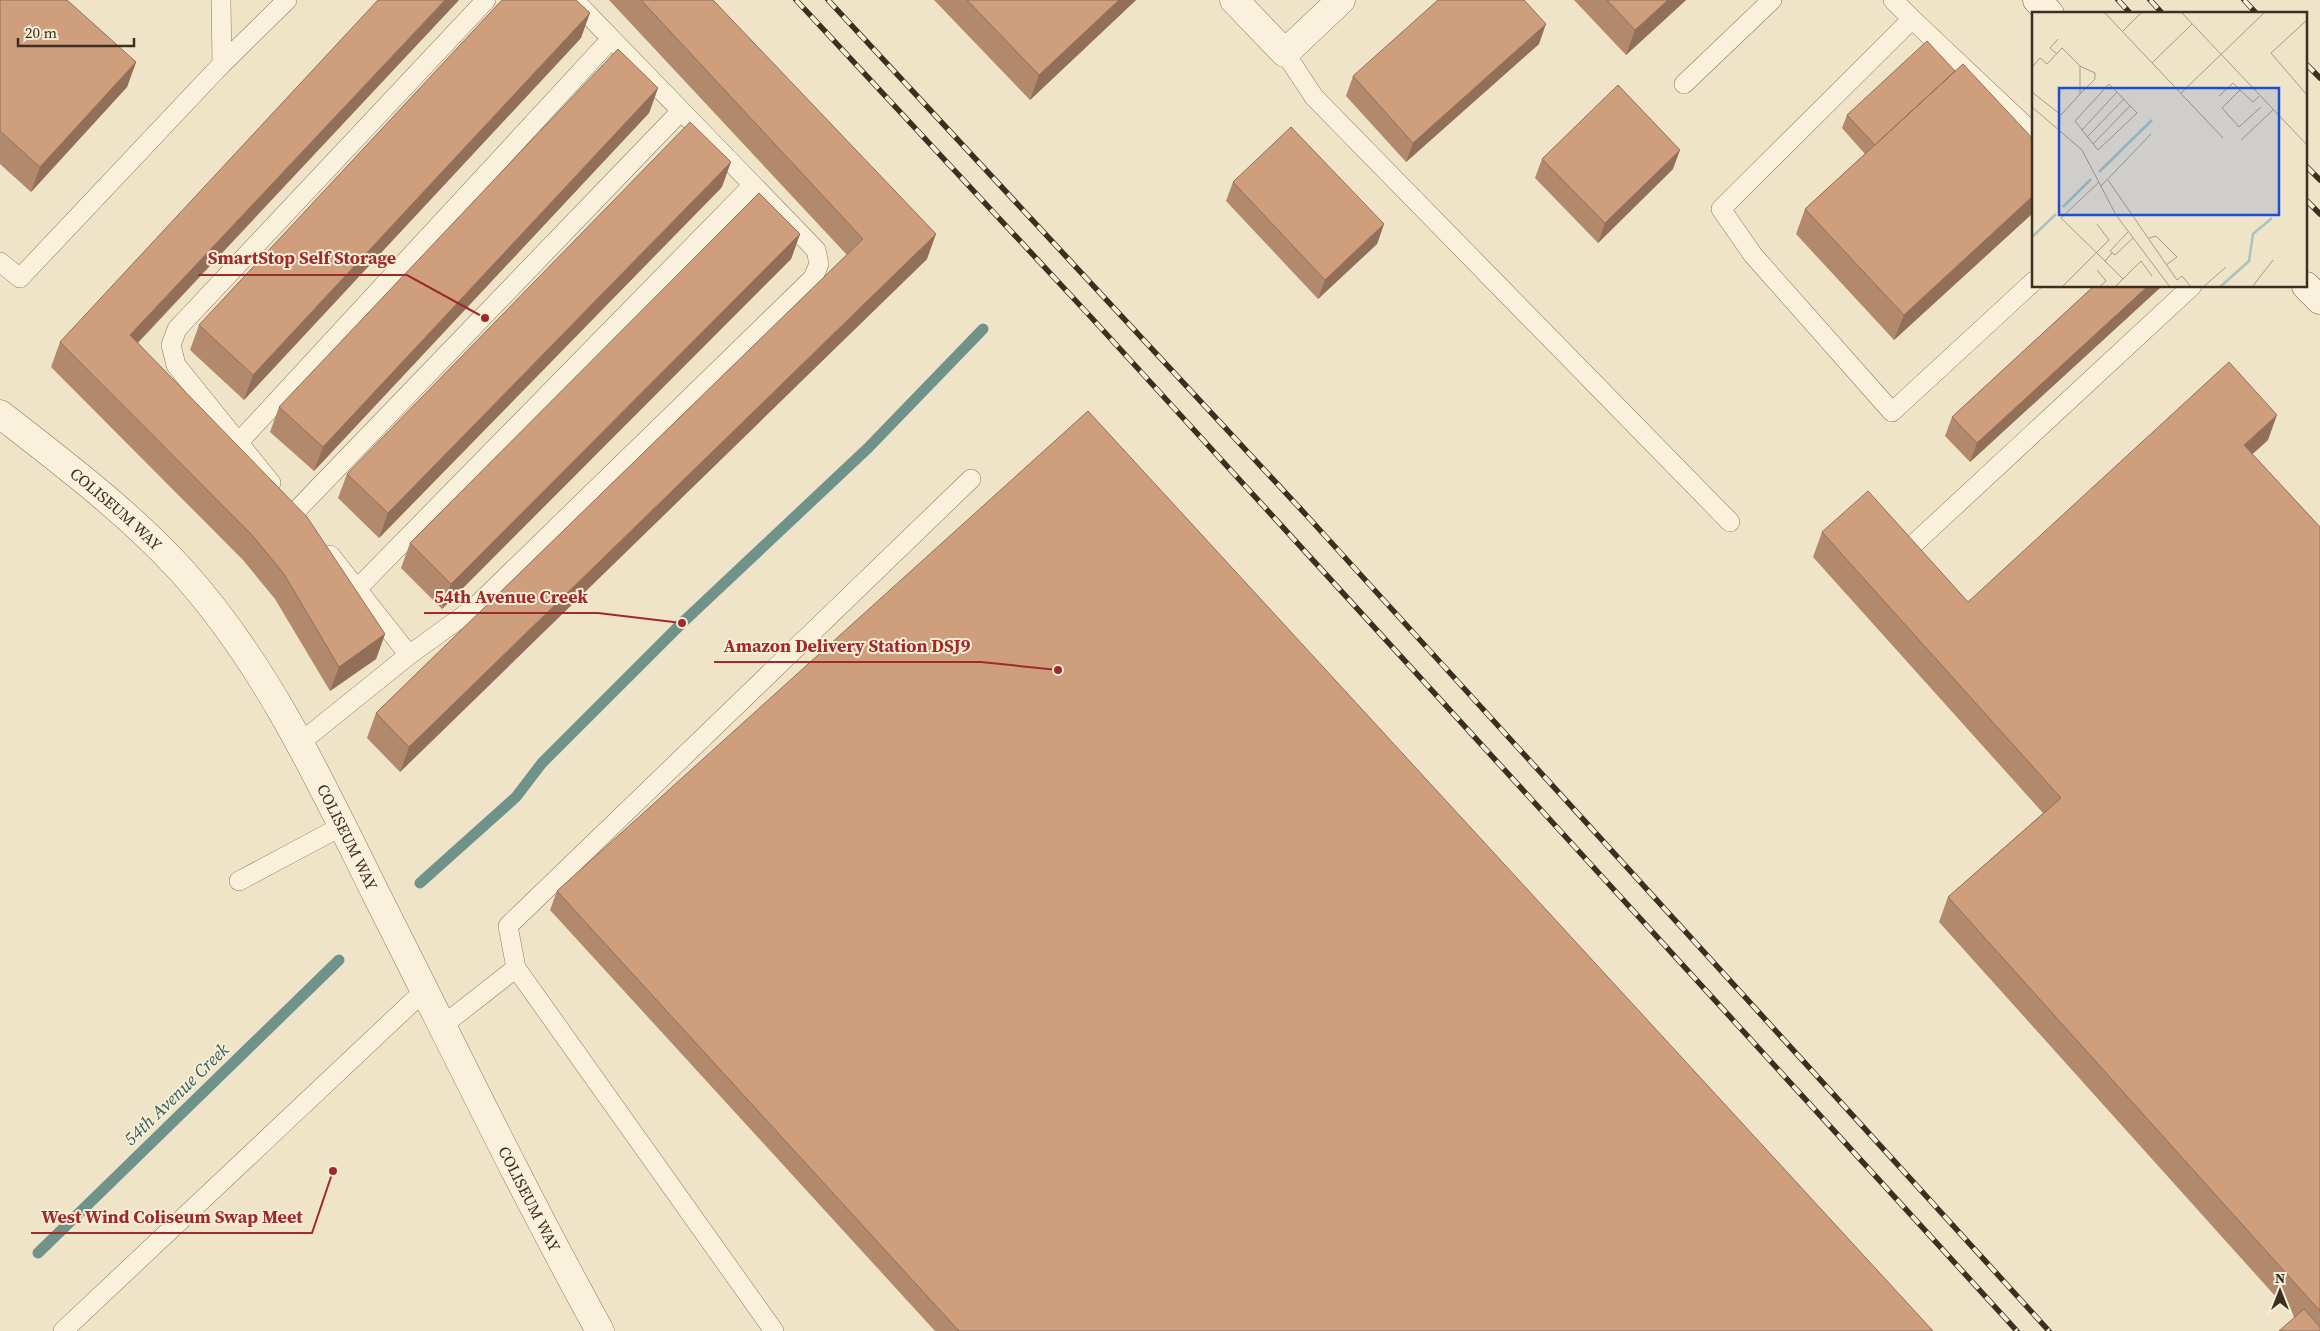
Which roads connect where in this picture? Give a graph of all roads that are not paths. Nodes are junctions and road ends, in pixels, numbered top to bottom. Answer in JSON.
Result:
{"nodes":[{"id":1,"x":221,"y":0,"type":"edge"},
{"id":2,"x":288,"y":0,"type":"edge"},
{"id":3,"x":486,"y":0,"type":"edge"},
{"id":4,"x":574,"y":0,"type":"edge"},
{"id":5,"x":1234,"y":0,"type":"edge"},
{"id":6,"x":1341,"y":0,"type":"edge"},
{"id":7,"x":1772,"y":0,"type":"edge"},
{"id":8,"x":1893,"y":0,"type":"edge"},
{"id":9,"x":2037,"y":0,"type":"edge"},
{"id":10,"x":2048,"y":12,"type":"edge"},
{"id":11,"x":1912,"y":19,"type":"junction"},
{"id":12,"x":611,"y":39,"type":"junction"},
{"id":13,"x":1285,"y":53,"type":"junction"},
{"id":14,"x":222,"y":64,"type":"junction"},
{"id":15,"x":1684,"y":84,"type":"dead end"},
{"id":16,"x":681,"y":111,"type":"junction"},
{"id":17,"x":2032,"y":132,"type":"edge"},
{"id":18,"x":753,"y":185,"type":"junction"},
{"id":19,"x":0,"y":262,"type":"edge"},
{"id":20,"x":2032,"y":283,"type":"edge"},
{"id":21,"x":2190,"y":288,"type":"edge"},
{"id":22,"x":2308,"y":288,"type":"edge"},
{"id":23,"x":2320,"y":300,"type":"edge"},
{"id":24,"x":0,"y":414,"type":"edge"},
{"id":25,"x":238,"y":442,"type":"junction"},
{"id":26,"x":971,"y":478,"type":"dead end"},
{"id":27,"x":295,"y":512,"type":"junction"},
{"id":28,"x":1730,"y":522,"type":"dead end"},
{"id":29,"x":307,"y":527,"type":"edge"},
{"id":30,"x":1916,"y":542,"type":"edge"},
{"id":31,"x":320,"y":543,"type":"edge"},
{"id":32,"x":357,"y":588,"type":"junction"},
{"id":33,"x":409,"y":655,"type":"junction"},
{"id":34,"x":301,"y":742,"type":"junction"},
{"id":35,"x":342,"y":826,"type":"junction"},
{"id":36,"x":239,"y":880,"type":"dead end"},
{"id":37,"x":516,"y":968,"type":"junction"},
{"id":38,"x":424,"y":990,"type":"junction"},
{"id":39,"x":442,"y":1026,"type":"junction"},
{"id":40,"x":63,"y":1331,"type":"edge"},
{"id":41,"x":600,"y":1331,"type":"edge"},
{"id":42,"x":774,"y":1331,"type":"edge"}],
"edges":[{"from":1,"to":14,"type":"lane"},
{"from":2,"to":14,"type":"lane"},
{"from":3,"to":25,"type":"lane"},
{"from":4,"to":12,"type":"lane"},
{"from":5,"to":13,"type":"street"},
{"from":6,"to":13,"type":"street"},
{"from":7,"to":15,"type":"lane"},
{"from":8,"to":11,"type":"lane"},
{"from":9,"to":10,"type":"street"},
{"from":11,"to":17,"type":"lane"},
{"from":11,"to":20,"type":"lane"},
{"from":12,"to":16,"type":"lane"},
{"from":12,"to":25,"type":"lane"},
{"from":13,"to":28,"type":"lane"},
{"from":14,"to":19,"type":"lane"},
{"from":16,"to":18,"type":"lane"},
{"from":16,"to":27,"type":"lane"},
{"from":18,"to":32,"type":"lane"},
{"from":18,"to":33,"type":"lane"},
{"from":21,"to":30,"type":"lane"},
{"from":22,"to":23,"type":"street"},
{"from":24,"to":34,"type":"street","name":"COLISEUM WAY"},
{"from":25,"to":27,"type":"lane"},
{"from":26,"to":37,"type":"lane"},
{"from":27,"to":29,"type":"lane"},
{"from":31,"to":32,"type":"lane"},
{"from":32,"to":33,"type":"lane"},
{"from":33,"to":34,"type":"lane"},
{"from":34,"to":35,"type":"street","name":"COLISEUM WAY"},
{"from":35,"to":36,"type":"lane"},
{"from":35,"to":38,"type":"street","name":"COLISEUM WAY"},
{"from":37,"to":39,"type":"lane"},
{"from":37,"to":42,"type":"lane"},
{"from":38,"to":39,"type":"street","name":"COLISEUM WAY"},
{"from":38,"to":40,"type":"lane"},
{"from":39,"to":41,"type":"street","name":"COLISEUM WAY"}]}
